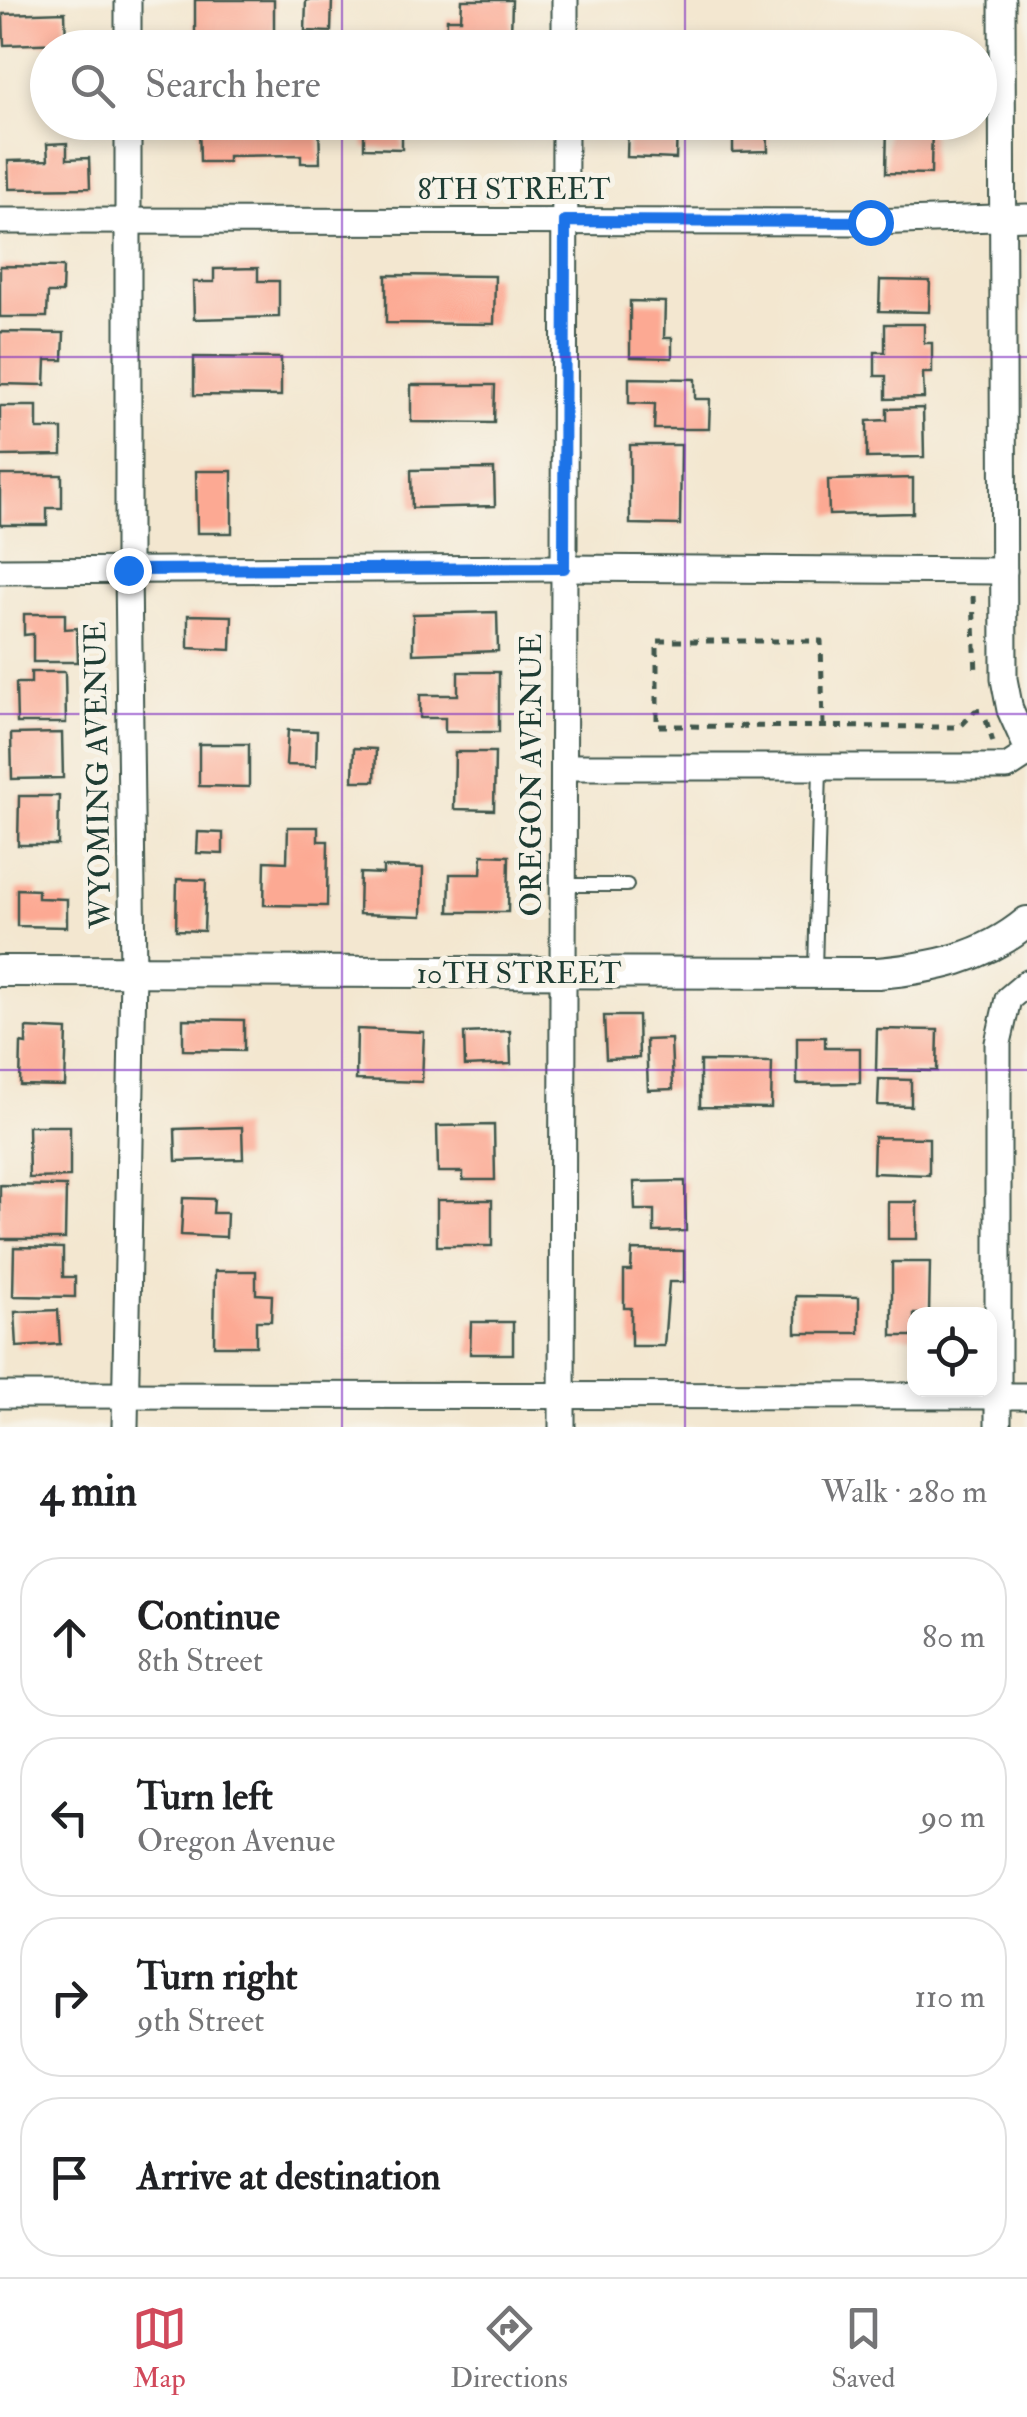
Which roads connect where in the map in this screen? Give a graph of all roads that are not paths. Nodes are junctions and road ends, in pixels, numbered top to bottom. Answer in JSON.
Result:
{"nodes":[{"id":1,"x":128,"y":0,"type":"edge"},
{"id":2,"x":565,"y":0,"type":"edge"},
{"id":3,"x":1002,"y":0,"type":"edge"},
{"id":4,"x":128,"y":30,"type":"edge"},
{"id":5,"x":565,"y":30,"type":"edge"},
{"id":6,"x":128,"y":140,"type":"edge"},
{"id":7,"x":565,"y":140,"type":"edge"},
{"id":8,"x":1015,"y":216,"type":"edge"},
{"id":9,"x":0,"y":221,"type":"edge"},
{"id":10,"x":128,"y":221,"type":"junction"},
{"id":11,"x":565,"y":221,"type":"junction"},
{"id":12,"x":564,"y":568,"type":"junction"},
{"id":13,"x":128,"y":570,"type":"junction"},
{"id":14,"x":0,"y":571,"type":"edge"},
{"id":15,"x":1004,"y":571,"type":"junction"},
{"id":16,"x":1027,"y":751,"type":"edge"},
{"id":17,"x":564,"y":767,"type":"junction"},
{"id":18,"x":820,"y":767,"type":"junction"},
{"id":19,"x":563,"y":885,"type":"junction"},
{"id":20,"x":627,"y":885,"type":"dead end"},
{"id":21,"x":1027,"y":922,"type":"edge"},
{"id":22,"x":0,"y":971,"type":"edge"},
{"id":23,"x":133,"y":971,"type":"junction"},
{"id":24,"x":814,"y":973,"type":"junction"},
{"id":25,"x":563,"y":974,"type":"junction"},
{"id":26,"x":1018,"y":992,"type":"edge"},
{"id":27,"x":562,"y":1394,"type":"junction"},
{"id":28,"x":0,"y":1395,"type":"edge"},
{"id":29,"x":998,"y":1396,"type":"junction"},
{"id":30,"x":1027,"y":1396,"type":"edge"},
{"id":31,"x":125,"y":1397,"type":"junction"},
{"id":32,"x":125,"y":1427,"type":"edge"},
{"id":33,"x":562,"y":1427,"type":"edge"},
{"id":34,"x":998,"y":1427,"type":"edge"}],
"edges":[{"from":1,"to":4,"type":"street"},
{"from":2,"to":5,"type":"street"},
{"from":3,"to":8,"type":"street"},
{"from":6,"to":10,"type":"street","name":"WYOMING AVENUE"},
{"from":7,"to":11,"type":"street","name":"OREGON AVENUE"},
{"from":8,"to":11,"type":"street","name":"8TH STREET"},
{"from":8,"to":15,"type":"street"},
{"from":9,"to":10,"type":"street","name":"8TH STREET"},
{"from":10,"to":11,"type":"street","name":"8TH STREET"},
{"from":10,"to":13,"type":"street","name":"WYOMING AVENUE"},
{"from":11,"to":12,"type":"street","name":"OREGON AVENUE"},
{"from":12,"to":13,"type":"street"},
{"from":12,"to":15,"type":"street"},
{"from":12,"to":17,"type":"street","name":"OREGON AVENUE"},
{"from":13,"to":14,"type":"street"},
{"from":13,"to":23,"type":"street","name":"WYOMING AVENUE"},
{"from":15,"to":16,"type":"street"},
{"from":16,"to":18,"type":"street"},
{"from":17,"to":18,"type":"street"},
{"from":17,"to":19,"type":"street","name":"OREGON AVENUE"},
{"from":18,"to":24,"type":"lane"},
{"from":19,"to":20,"type":"lane"},
{"from":19,"to":25,"type":"street","name":"OREGON AVENUE"},
{"from":21,"to":24,"type":"street","name":"10TH STREET"},
{"from":22,"to":23,"type":"street","name":"10TH STREET"},
{"from":23,"to":25,"type":"street","name":"10TH STREET"},
{"from":23,"to":31,"type":"street","name":"WYOMING AVENUE"},
{"from":24,"to":25,"type":"street","name":"10TH STREET"},
{"from":25,"to":27,"type":"street","name":"OREGON AVENUE"},
{"from":26,"to":29,"type":"street"},
{"from":27,"to":29,"type":"street"},
{"from":27,"to":31,"type":"street"},
{"from":27,"to":33,"type":"street","name":"OREGON AVENUE"},
{"from":28,"to":31,"type":"street"},
{"from":29,"to":30,"type":"street"},
{"from":29,"to":34,"type":"street"},
{"from":31,"to":32,"type":"street","name":"WYOMING AVENUE"}]}
